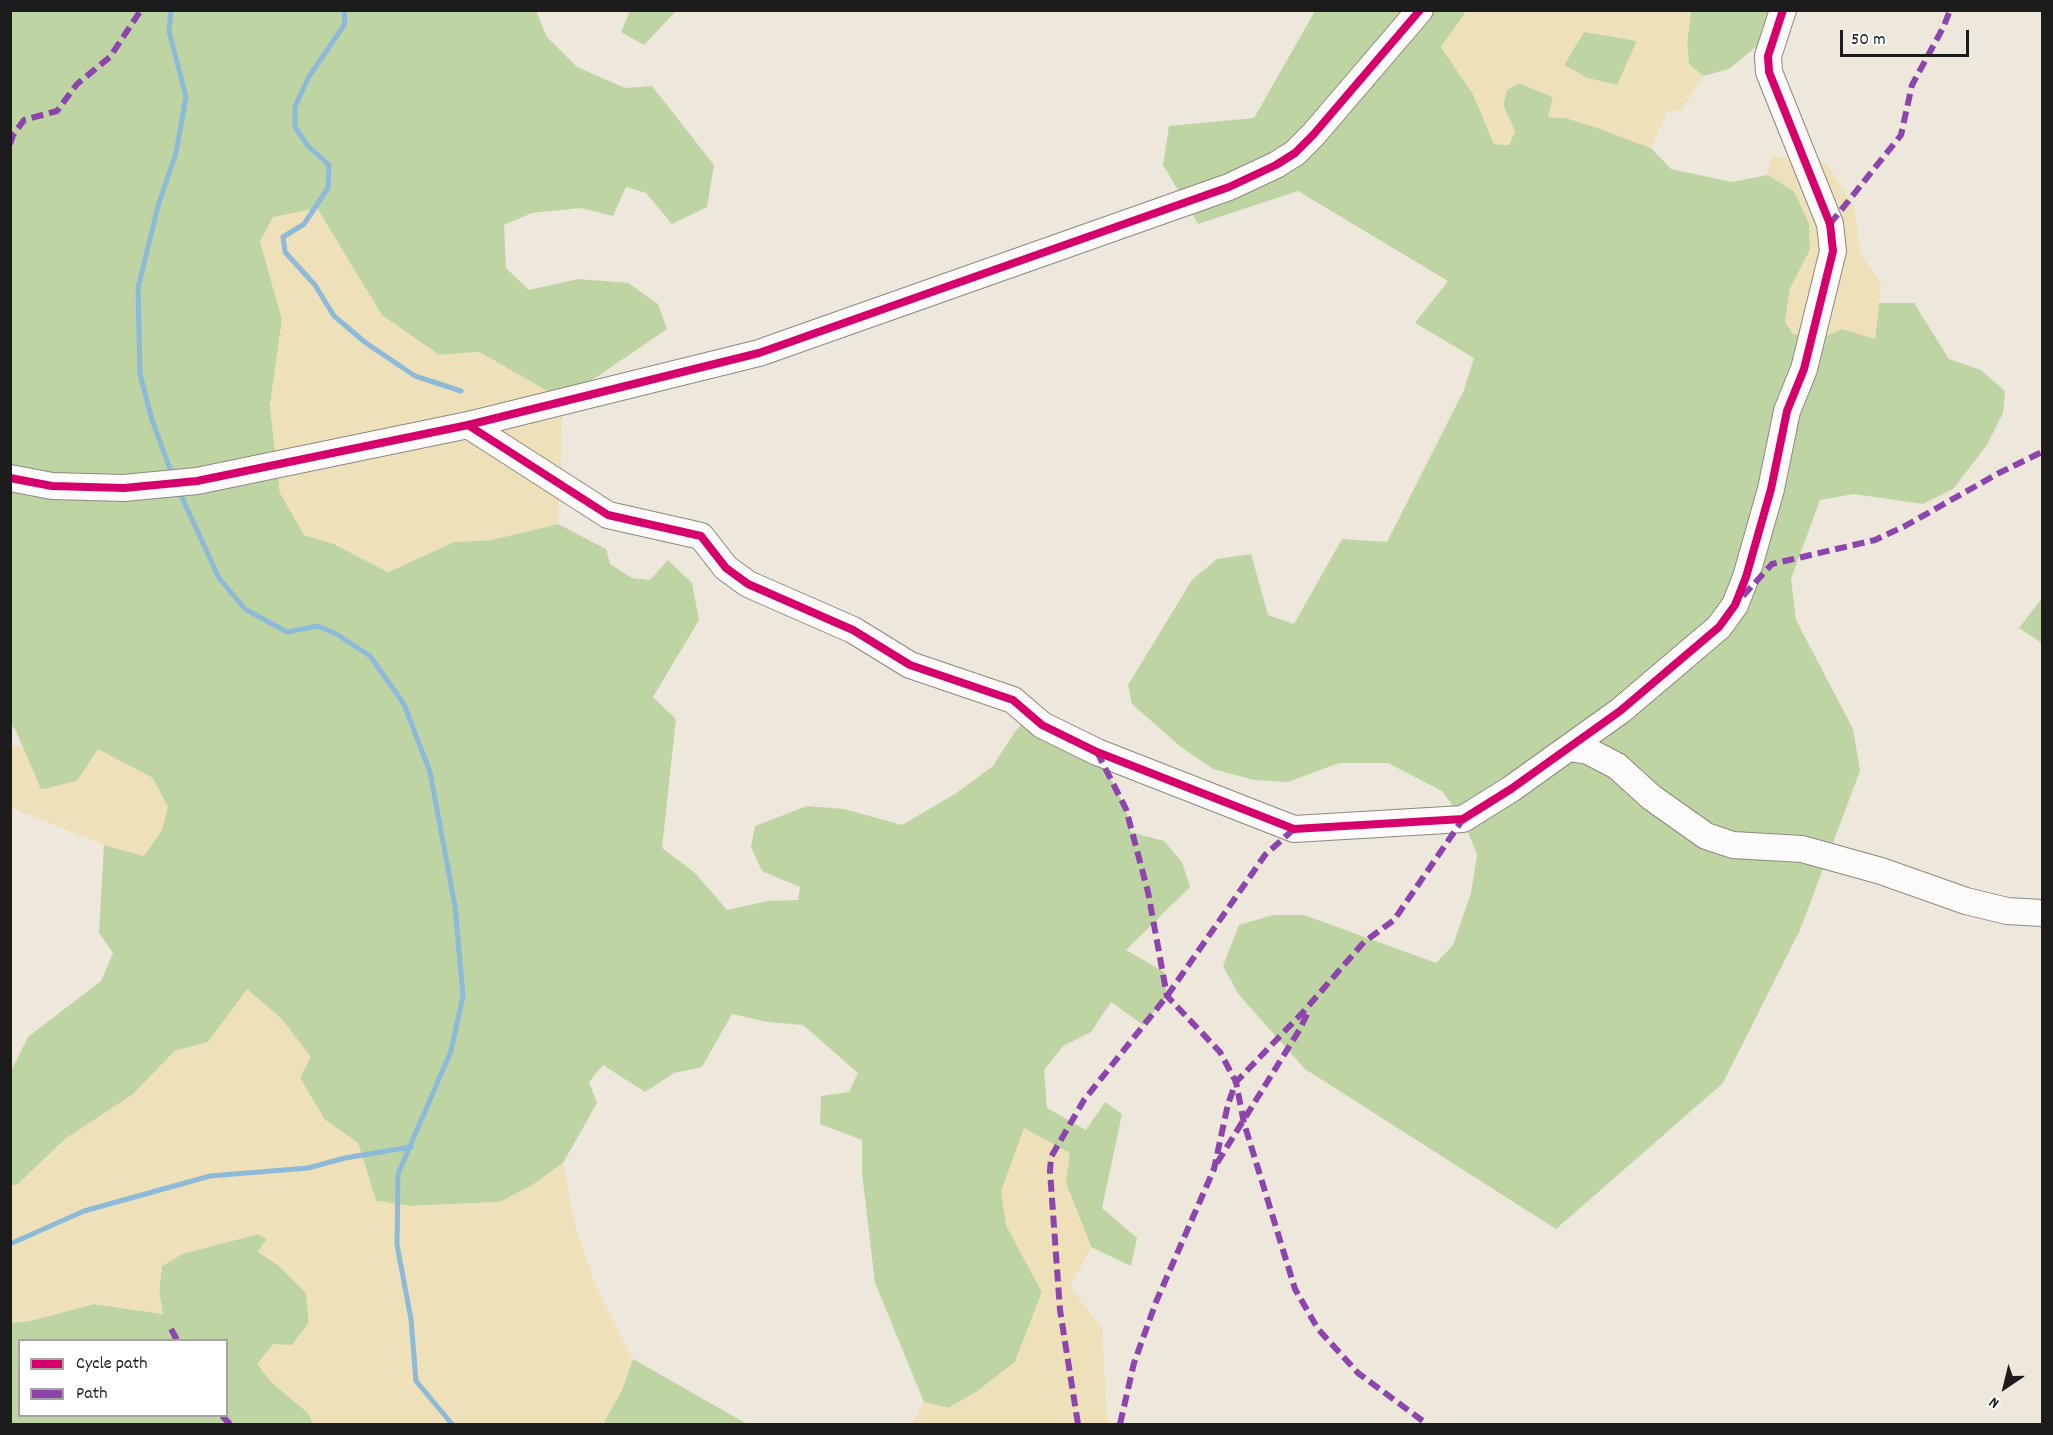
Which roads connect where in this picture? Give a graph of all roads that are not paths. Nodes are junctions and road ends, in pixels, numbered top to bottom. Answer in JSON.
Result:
{"nodes":[{"id":1,"x":1420,"y":10,"type":"edge"},
{"id":2,"x":1783,"y":10,"type":"edge"},
{"id":3,"x":468,"y":425,"type":"junction"},
{"id":4,"x":10,"y":478,"type":"edge"},
{"id":5,"x":1569,"y":748,"type":"junction"},
{"id":6,"x":2043,"y":913,"type":"edge"}],
"edges":[{"from":1,"to":3,"type":"street"},
{"from":2,"to":5,"type":"street"},
{"from":3,"to":4,"type":"street"},
{"from":3,"to":5,"type":"street"},
{"from":5,"to":6,"type":"street"}]}
